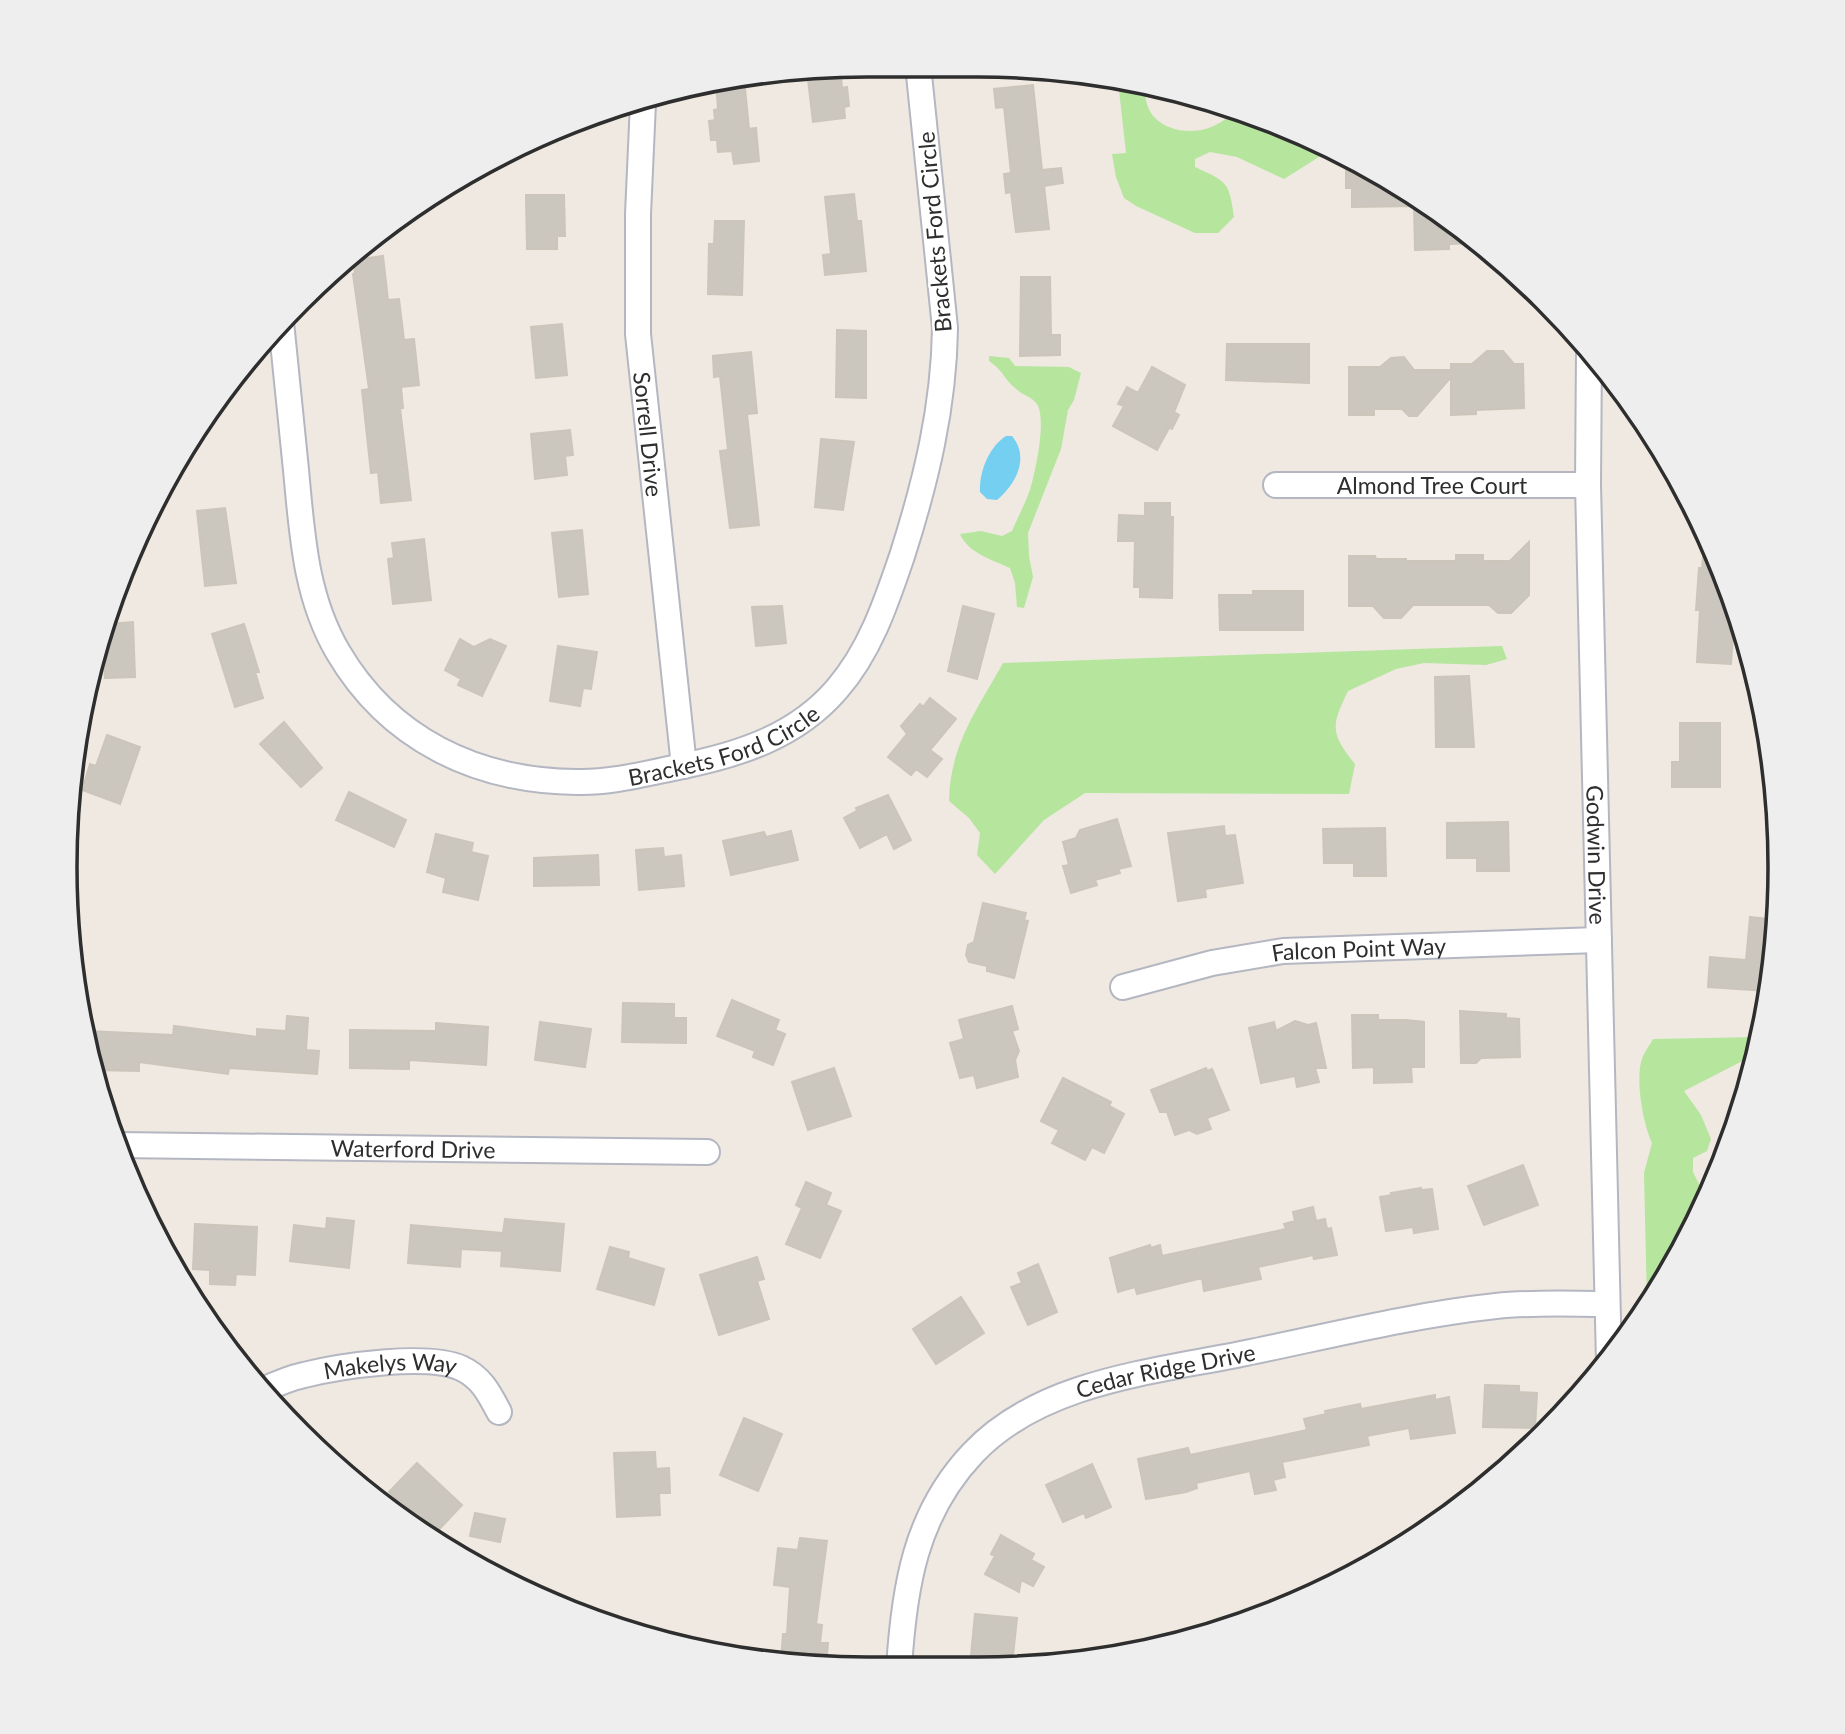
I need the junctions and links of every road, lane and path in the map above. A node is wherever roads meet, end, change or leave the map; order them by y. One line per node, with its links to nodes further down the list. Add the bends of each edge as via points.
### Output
1 (919, 77): 7 (street, Brackets Ford Circle, via 945,328 944,362 929,461 894,580 856,666 816,712 751,748)
2 (643, 110): 7 (street, Sorrell Drive, via 638,334)
3 (282, 336): 7 (street, Brackets Ford Circle, via 306,569 336,649 380,709 454,758 535,780 621,779)
4 (1589, 366): 6 (street, Godwin Drive)
5 (1276, 485): 6 (street, Almond Tree Court)
6 (1588, 485): 8 (street, Godwin Drive)
7 (684, 766)
8 (1599, 940): 9 (street, Falcon Point Way, via 1283,951 1212,963); 12 (street, Godwin Drive)
9 (1124, 987)
10 (128, 1145): 11 (street, Waterford Drive)
11 (707, 1152)
12 (1607, 1304): 13 (street, Godwin Drive); 16 (street, Cedar Ridge Drive, via 1499,1306 1437,1314 1094,1385 1037,1406 990,1437 944,1489 909,1572)
13 (1608, 1344)
14 (272, 1387): 15 (street, Makelys Way, via 335,1368 440,1362 479,1379)
15 (499, 1412)
16 (900, 1657)

